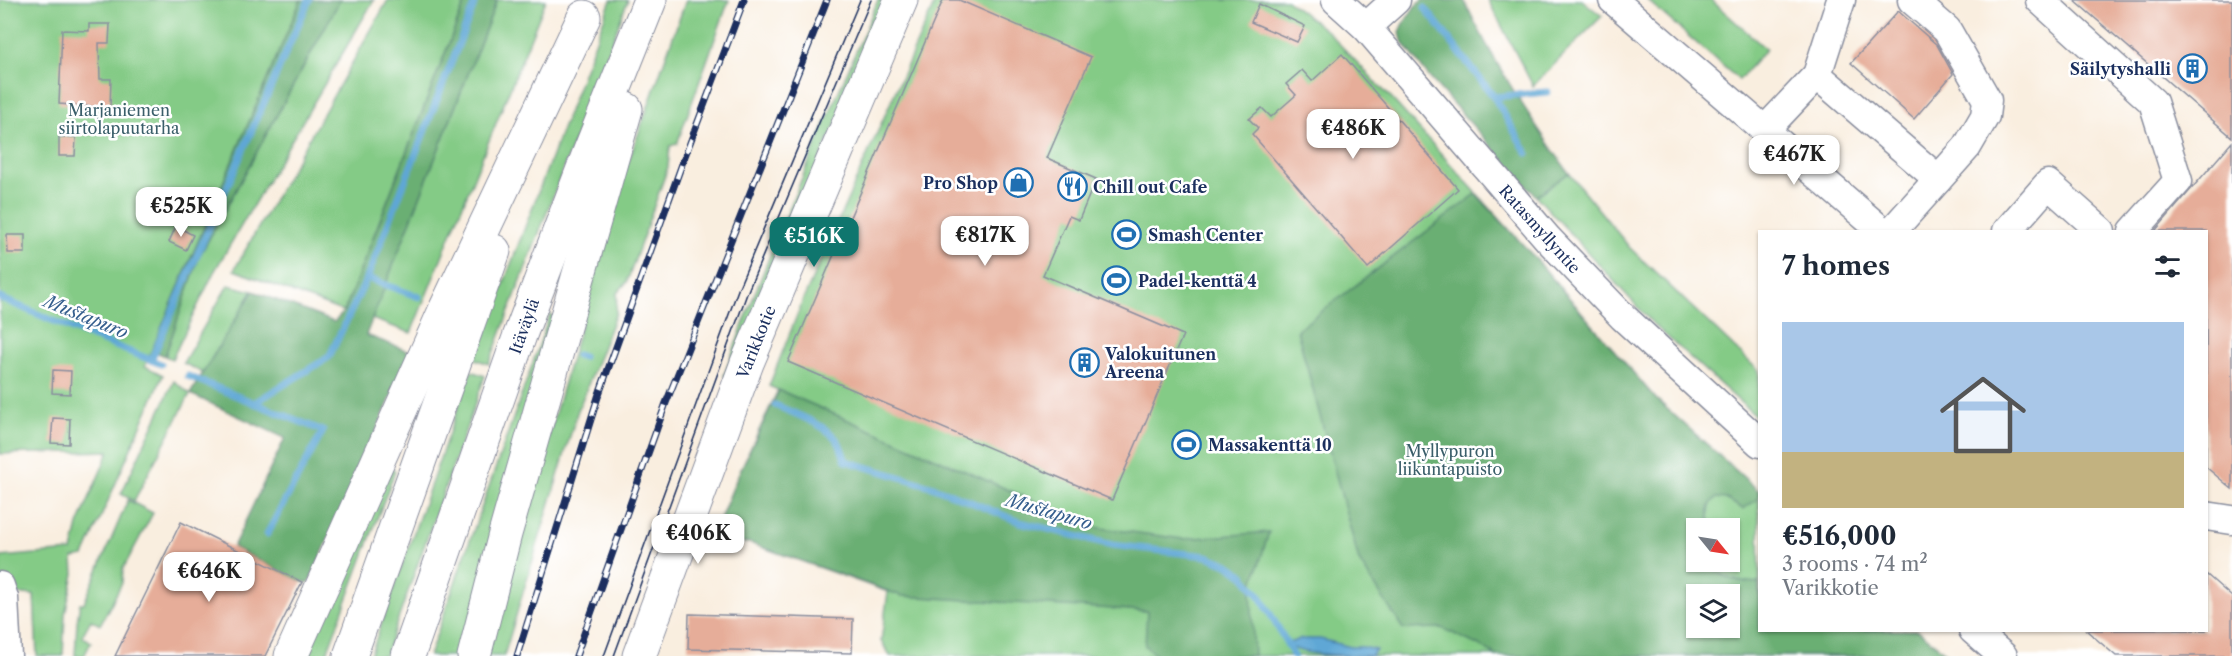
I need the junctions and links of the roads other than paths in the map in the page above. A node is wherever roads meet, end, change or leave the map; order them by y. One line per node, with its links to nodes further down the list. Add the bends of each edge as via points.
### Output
1 (650, 0): 28 (main road, Itäväylä, via 520,335)
2 (657, 0): 29 (main road, via 504,534)
3 (901, 0): 30 (main road, Varikkotie, via 747,363)
4 (1336, 0): 11 (street, Ratasmyllyntie)
5 (1396, 0): 11 (street)
6 (1613, 0): 13 (street)
7 (1841, 0): 12 (street)
8 (1912, 0): 14 (street, via 1947,30 1987,100 1985,116 1967,147)
9 (2040, 0): 19 (street, via 2153,102 2178,181)
10 (587, 8): 26 (main road, via 446,308); 27 (main road, via 470,314)
11 (1366, 27): 20 (street, Ratasmyllyntie, via 1472,152 1623,318)
12 (1817, 75): 13 (street); 14 (street)
13 (1765, 130): 15 (street)
14 (1938, 179): 16 (street)
15 (1880, 230)
16 (1893, 230)
17 (2008, 230): 18 (street, via 2048,184)
18 (2100, 230)
19 (2134, 230)
20 (1758, 441)
21 (2208, 516): 22 (street)
22 (2232, 520)
23 (0, 586): 25 (street)
24 (1975, 632): 31 (street)
25 (7, 656)
26 (291, 656)
27 (350, 656)
28 (408, 656)
29 (474, 656)
30 (639, 656)
31 (2002, 656)

